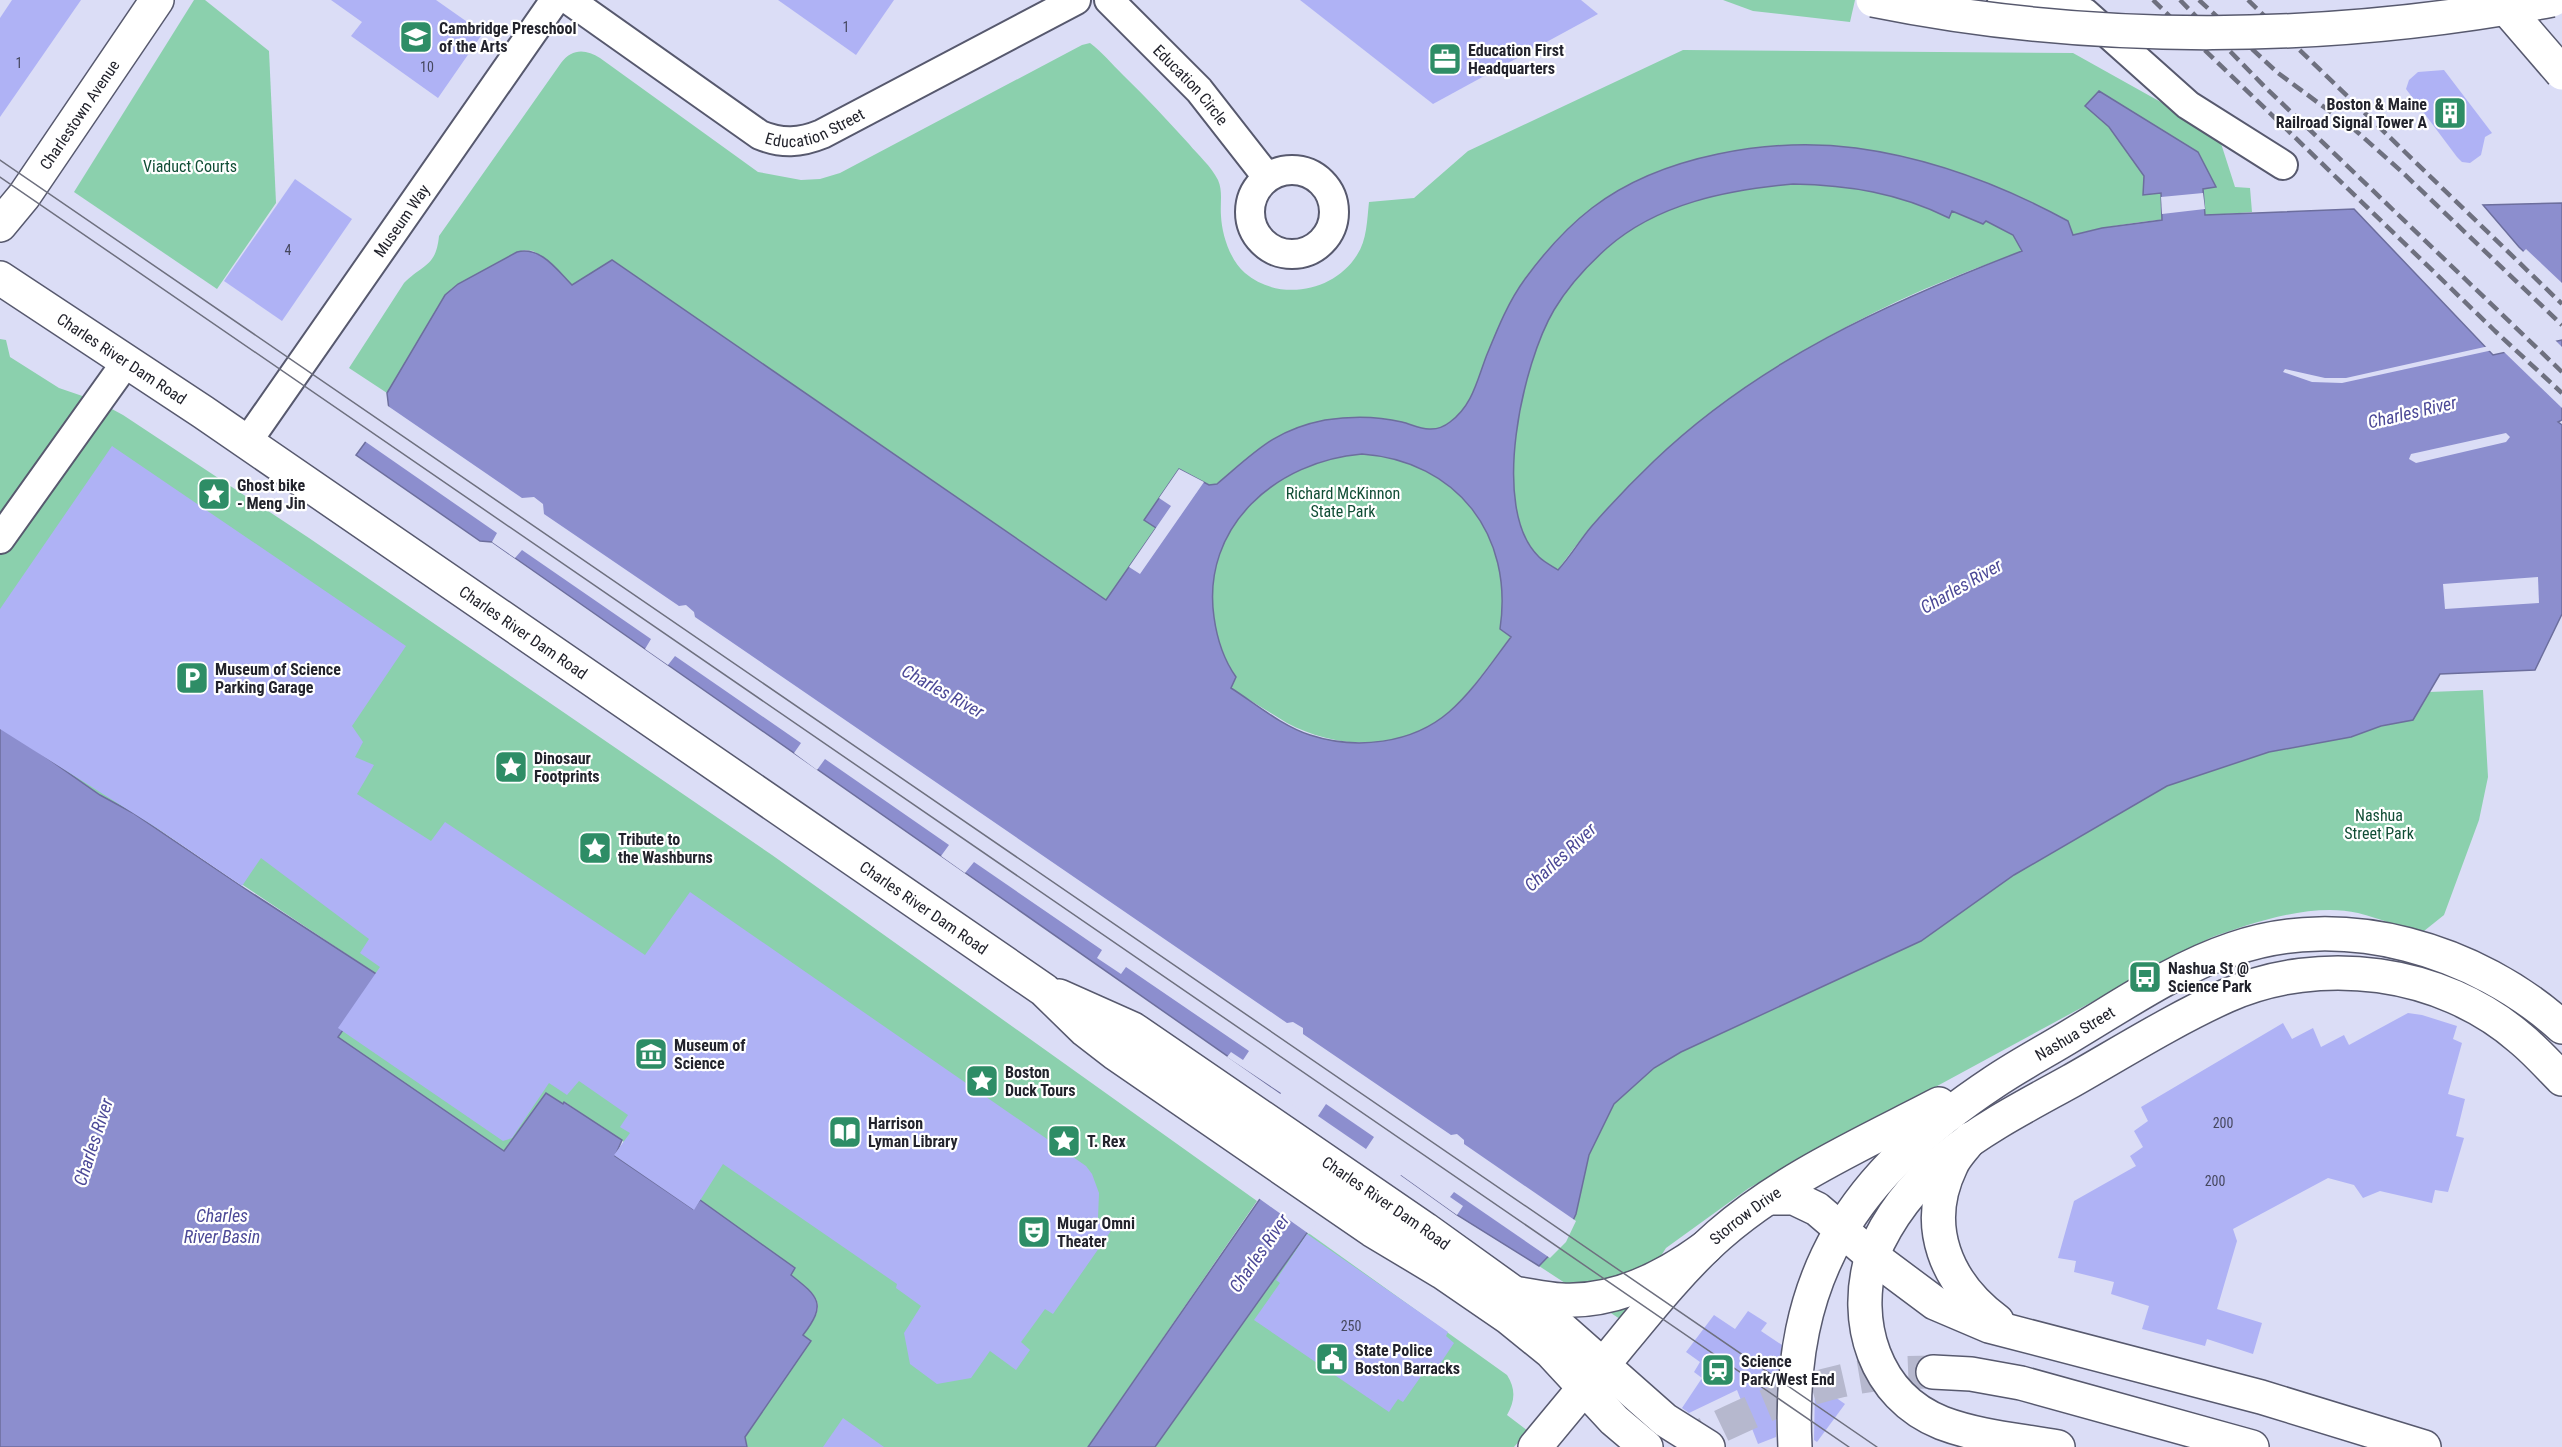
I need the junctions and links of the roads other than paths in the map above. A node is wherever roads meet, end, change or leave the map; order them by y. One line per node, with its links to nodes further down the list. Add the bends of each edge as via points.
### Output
1 (157, 0): 15 (main road, Charlestown Avenue, via 24,196)
2 (555, 0): 18 (street, Museum Way)
3 (569, 0): 4 (street, Education Street, via 760,135 788,142 822,134)
4 (1076, 0)
5 (1109, 0): 14 (street, Education Circle, via 1199,90)
6 (1874, 0): 10 (main road, bridge, via 2002,22 2193,32 2385,23)
7 (2002, 0): 13 (street, via 2055,0 2085,13 2188,105)
8 (2499, 0): 12 (main road, bridge)
9 (2526, 0): 11 (main road)
10 (2552, 0)
11 (2562, 47)
12 (2562, 73)
13 (2283, 165)
14 (1268, 177)
15 (0, 225)
16 (0, 278): 17 (main road, Charles River Dam Road)
17 (127, 361): 18 (main road, Charles River Dam Road); 19 (street)
18 (247, 442): 25 (main road, Charles River Dam Road, via 1044,990 1133,1029 1256,1131)
19 (0, 539)
20 (2562, 1027): 21 (main road, Nashua Street, via 2511,988 2446,957 2364,937 2313,934 2258,942 2208,959 2158,984)
21 (2020, 1067): 24 (main road, Storrow Drive, via 1965,1090 1826,1163); 26 (main road, Nashua Street, via 1906,1150 1866,1191)
22 (2562, 1079): 23 (main road, via 2513,1032 2480,1010 2438,990 2364,975 2307,975 2250,987 2211,1003)
23 (1970, 1139): 28 (main road, via 1914,1187 1887,1223); 30 (main road, via 1952,1164 1942,1189 1938,1215 1942,1246 1957,1281 1976,1305)
24 (1770, 1198): 26 (main road, via 1800,1201); 27 (main road, Storrow Drive)
25 (1374, 1213): 29 (main road, Charles River Dam Road); 32 (main road, Charles River Dam Road, via 1442,1272 1551,1352)
26 (1841, 1229): 28 (main road); 37 (main road, Nashua Street, via 1821,1269 1802,1335 1794,1404)
27 (1706, 1247): 29 (main road, via 1666,1273 1610,1296 1560,1300); 32 (main road, Storrow Drive)
28 (1872, 1256): 30 (main road, via 1935,1303 1989,1326); 39 (main road, via 1864,1287 1868,1339 1879,1368 1899,1394 1942,1423)
29 (1515, 1293): 32 (main road, Charles River Dam Road, via 1574,1338)
30 (2034, 1338): 42 (main road, via 2261,1397)
31 (1933, 1372): 33 (main road, via 2021,1383)
32 (1594, 1377): 34 (main road, via 1623,1404); 35 (main road, Storrow Drive); 36 (main road, Charles River Dam Road)
33 (2164, 1421): 40 (main road); 41 (main road)
34 (1632, 1442)
35 (1535, 1447)
36 (1708, 1447)
37 (1795, 1447)
38 (1988, 1447): 39 (main road)
39 (2056, 1447)
40 (2252, 1447)
41 (2279, 1447)
42 (2424, 1447)

